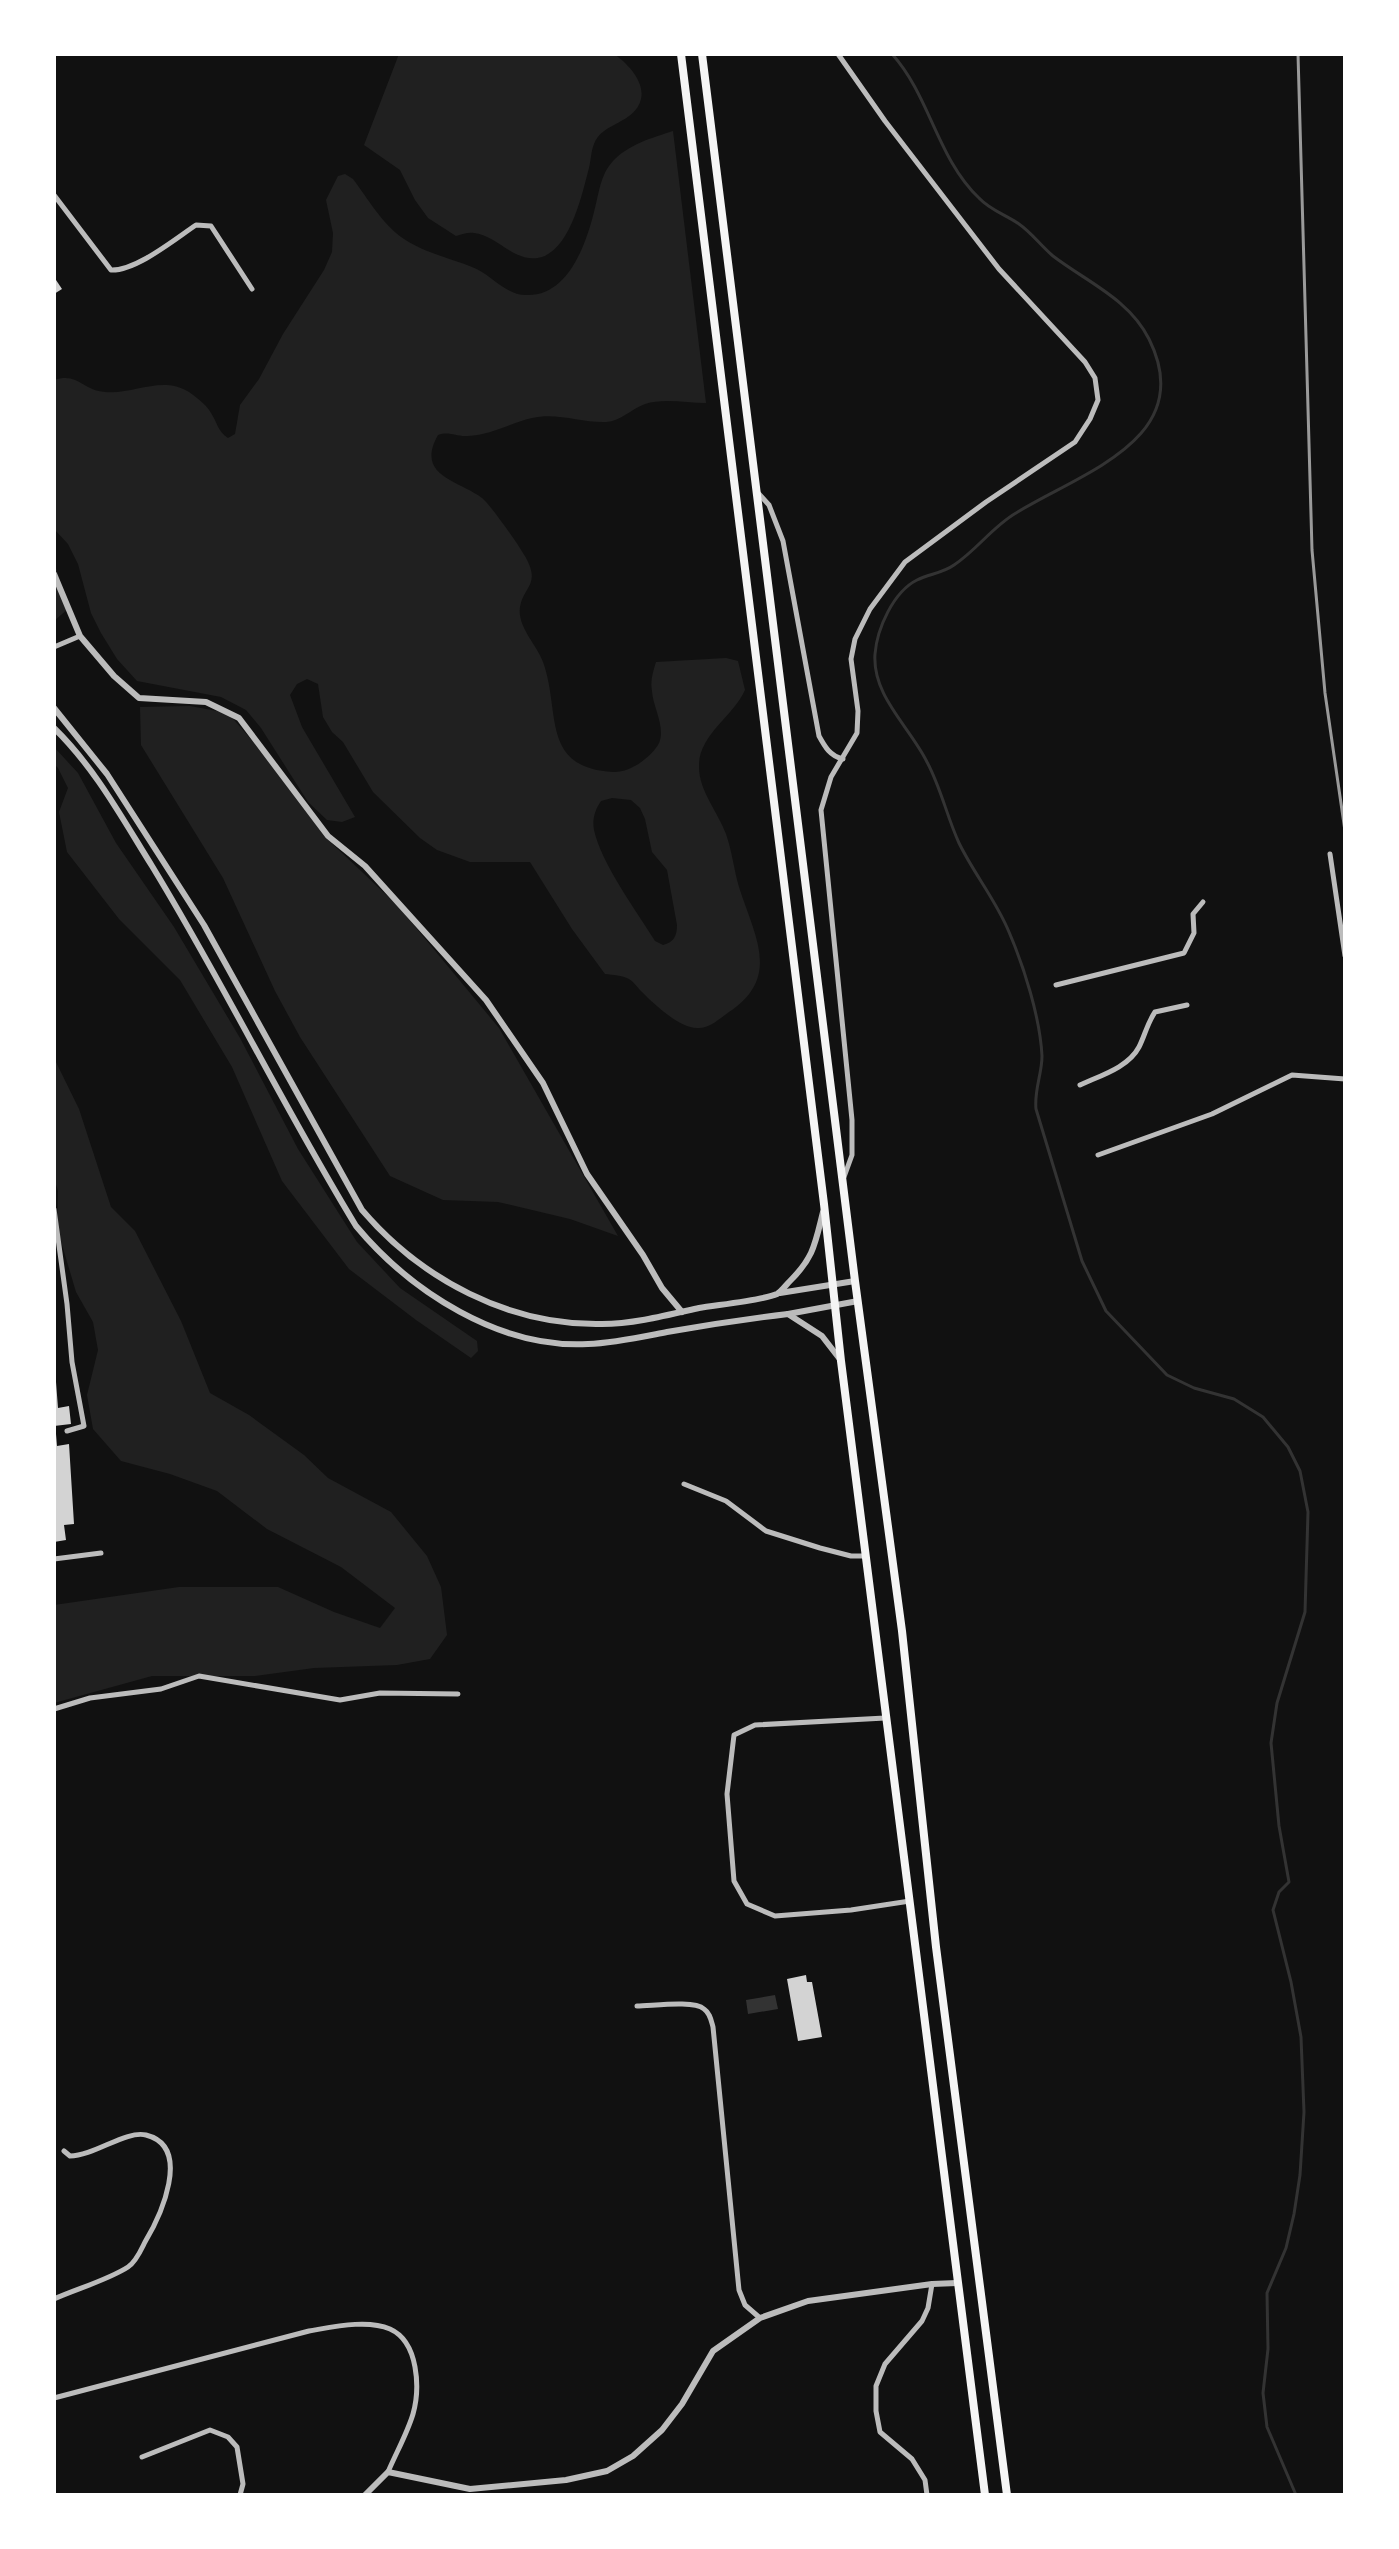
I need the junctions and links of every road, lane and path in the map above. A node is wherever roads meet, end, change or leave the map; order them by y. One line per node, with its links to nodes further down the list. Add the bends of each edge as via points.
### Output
1 (681, 54): 22 (highway)
2 (702, 54): 6 (highway)
3 (838, 54): 12 (street, via 999,269 1085,362 1095,378 1098,400 1075,442 905,562 870,609 851,659 857,733)
4 (54, 195): 5 (street, via 111,270 121,271 205,224)
5 (252, 289)
6 (758, 493): 12 (street, via 769,505 783,541 819,736 835,758); 21 (highway)
7 (54, 574): 8 (street)
8 (80, 636): 9 (street); 31 (street, via 139,698 206,702 239,718 328,836 365,866 486,1000 543,1083 587,1174)
9 (54, 647)
10 (54, 708): 31 (street, via 107,774 204,925 339,1172 382,1234 452,1287 549,1321 605,1324)
11 (54, 728): 32 (street, via 98,778 166,890 356,1226 416,1283 476,1320 552,1343 588,1344)
12 (843, 759): 21 (street, via 821,810 852,1120 852,1155)
13 (1330, 854): 15 (street)
14 (1203, 902): 16 (street, via 1193,914 1194,933 1184,953)
15 (1345, 956)
16 (1056, 985)
17 (1187, 1005): 19 (street, via 1155,1012 1138,1049 1121,1066)
18 (1345, 1079): 20 (street, via 1292,1075 1212,1114)
19 (1080, 1085)
20 (1098, 1155)
21 (843, 1180): 26 (highway)
22 (824, 1204): 27 (highway); 28 (street, via 804,1268)
23 (54, 1209): 24 (street)
24 (62, 1267): 25 (street); 34 (street, via 84,1426)
25 (54, 1268)
26 (855, 1281): 27 (street); 29 (highway)
27 (832, 1284): 28 (street); 30 (highway)
28 (777, 1294): 31 (street)
29 (858, 1301): 30 (street); 56 (highway)
30 (834, 1306): 32 (street); 33 (highway)
31 (682, 1312)
32 (788, 1314): 33 (street, via 822,1336)
33 (841, 1361): 37 (highway)
34 (67, 1431)
35 (684, 1484): 37 (street, via 726,1501 766,1531)
36 (101, 1553): 38 (street)
37 (866, 1556): 41 (highway)
38 (54, 1559)
39 (458, 1694): 40 (street, via 380,1693 340,1700 199,1676 161,1689 90,1698)
40 (54, 1709)
41 (886, 1718): 42 (highway); 42 (street, via 755,1725 734,1735 727,1794 734,1881 747,1904 775,1916)
42 (910, 1901): 45 (highway)
43 (637, 2006): 48 (street, via 692,2004 709,2014 739,2290 745,2305)
44 (64, 2151): 47 (street, via 81,2156 139,2134 150,2136 167,2154 169,2181 160,2216 130,2267)
45 (957, 2283): 46 (street); 55 (highway)
46 (932, 2284): 48 (street, via 808,2301); 54 (street, via 922,2321 885,2364 876,2386 880,2432 912,2459)
47 (54, 2299)
48 (760, 2318): 51 (street, via 713,2351 662,2430 607,2471 470,2489)
49 (54, 2398): 51 (street, via 309,2331 352,2325 390,2329 415,2364 416,2387 413,2414)
50 (142, 2457): 52 (street, via 210,2430 220,2433 237,2447)
51 (388, 2472): 53 (street)
52 (240, 2495)
53 (365, 2495)
54 (927, 2495)
55 (985, 2495)
56 (1007, 2495)

